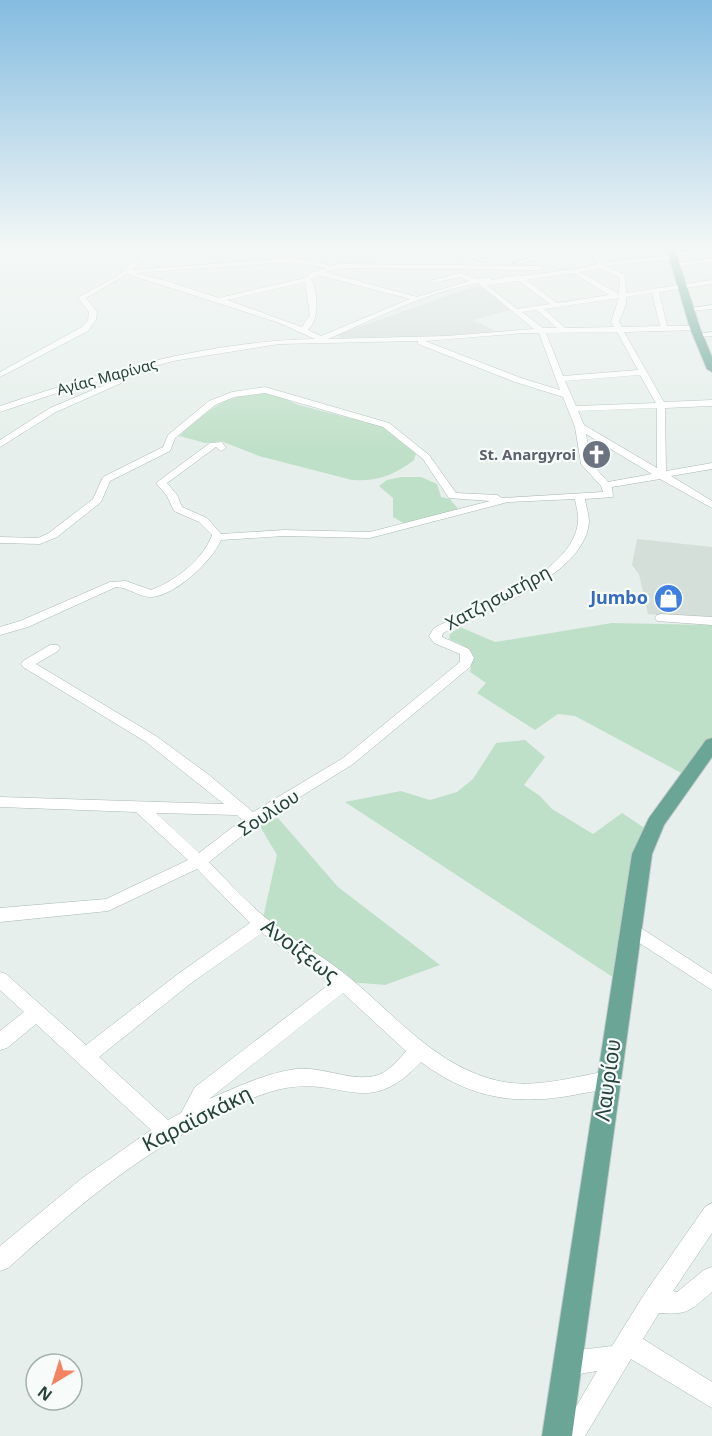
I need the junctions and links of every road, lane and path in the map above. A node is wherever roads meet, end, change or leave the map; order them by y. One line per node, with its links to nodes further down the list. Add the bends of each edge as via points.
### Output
1 (93, 317): 20 (street, via 85,329)
2 (268, 317): 10 (street)
3 (313, 317): 10 (street)
4 (370, 317): 18 (street, Αγίας Μαρίνας, via 323,336)
5 (524, 317): 12 (street)
6 (549, 317): 13 (street)
7 (618, 317): 14 (street, via 615,321)
8 (661, 317): 11 (street)
9 (692, 317): 15 (main road)
10 (304, 329): 18 (street)
11 (664, 329): 14 (street, Αγίας Μαρίνας); 15 (street, Αγίας Μαρίνας)
12 (542, 331): 13 (street, Αγίας Μαρίνας); 17 (street, Αγίας Μαρίνας); 22 (street)
13 (564, 331): 14 (street, Αγίας Μαρίνας)
14 (622, 331): 21 (street)
15 (697, 332): 16 (street, Αγίας Μαρίνας); 19 (main road)
16 (712, 334)
17 (414, 339): 18 (street, Αγίας Μαρίνας); 23 (street)
18 (323, 340): 24 (street, Αγίας Μαρίνας, via 204,353); 31 (street, via 197,360 130,378 53,410)
19 (711, 366)
20 (2, 372)
21 (644, 372): 22 (street); 27 (street)
22 (559, 379): 23 (street)
23 (566, 395): 29 (street)
24 (32, 398): 25 (street); 28 (street, Αγίας Μαρίνας)
25 (0, 399)
26 (712, 403): 27 (street)
27 (661, 404): 29 (street); 34 (street)
28 (0, 408)
29 (573, 409): 30 (street)
30 (580, 427): 34 (street); 35 (street, via 586,464)
31 (0, 444)
32 (220, 448): 39 (street, via 219,444 213,445 161,483 178,509 203,520)
33 (712, 466): 34 (street)
34 (659, 476): 35 (street); 38 (street)
35 (606, 485): 36 (street, via 609,495)
36 (579, 496): 37 (street); 44 (street, Χατζησωτήρη, via 585,517 582,534 554,570 448,625)
37 (508, 499): 39 (street, via 370,535); 40 (street, via 453,496 426,457 386,425 254,390 212,403 171,437 167,449 106,479 97,500 53,535 40,541)
38 (712, 506)
39 (217, 537): 43 (street, via 191,570 157,593 114,584)
40 (0, 540)
41 (661, 618): 42 (street)
42 (712, 621)
43 (0, 631)
44 (435, 636): 50 (street, Σουλίου, via 465,652 466,664 348,761)
45 (54, 648): 49 (street, via 27,664 151,739)
46 (712, 744): 54 (main road, Λαυρίου, via 664,810 645,844)
47 (0, 802): 48 (street)
48 (140, 807): 49 (street); 51 (street, Ανοίξεως, via 168,829)
49 (238, 810): 50 (street)
50 (252, 820): 51 (street, Σουλίου)
51 (198, 862): 52 (street, Σουλίου, via 108,905); 53 (street, Ανοίξεως)
52 (0, 915)
53 (262, 924): 56 (street, Ανοίξεως); 61 (street)
54 (630, 928): 57 (street); 62 (main road, Λαυρίου)
55 (0, 979): 58 (street)
56 (343, 983): 60 (street, Ανοίξεως); 63 (street, via 202,1093)
57 (712, 983)
58 (36, 1013): 59 (street); 61 (street)
59 (0, 1042)
60 (419, 1051): 62 (street, Ανοίξεως, via 453,1072 502,1091 534,1091); 63 (street, Καραϊσκάκη, via 380,1083 361,1085 309,1077 285,1080 241,1094)
61 (85, 1057): 64 (street)
62 (608, 1080): 70 (main road, Λαυρίου)
63 (187, 1120): 64 (street, Καραϊσκάκη)
64 (165, 1131): 66 (street, Καραϊσκάκη, via 94,1180)
65 (712, 1214): 68 (street)
66 (0, 1260)
67 (712, 1278): 68 (street, via 681,1303)
68 (653, 1301): 69 (street)
69 (623, 1350): 70 (street, via 579,1362); 71 (street); 73 (street)
70 (568, 1358): 72 (main road, Λαυρίου)
71 (712, 1396)
72 (557, 1436)
73 (571, 1436)

